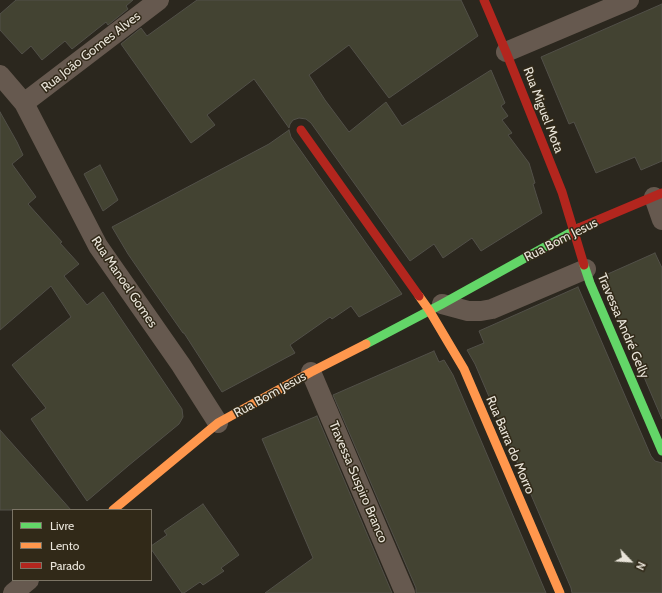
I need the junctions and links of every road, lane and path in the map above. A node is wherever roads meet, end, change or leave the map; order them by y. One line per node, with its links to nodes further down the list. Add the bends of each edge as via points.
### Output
1 (159, 0): 6 (street, Rua João Gomes Alves)
2 (484, 0): 4 (street, Rua Miguel Mota)
3 (629, 0): 4 (street)
4 (506, 52): 10 (street, Rua Miguel Mota, via 562,192)
5 (0, 75): 6 (street, Rua Manoel Gomes)
6 (24, 103): 14 (street, Rua Manoel Gomes, via 98,246 181,365)
7 (301, 130): 12 (street, Rua Barra do Morro)
8 (658, 195): 9 (street); 10 (street, Rua Bom Jesus)
9 (662, 220)
10 (574, 230): 11 (street, Travessa André Gelly); 12 (street, Rua Bom Jesus)
11 (586, 269): 12 (street, via 492,309 468,311); 15 (street, Travessa André Gelly)
12 (435, 307): 13 (street, Rua Bom Jesus); 20 (street, Rua Barra do Morro)
13 (311, 372): 14 (street, Rua Bom Jesus); 19 (street, Travessa Suspiro Branco)
14 (218, 424): 16 (street, Rua Bom Jesus)
15 (662, 451)
16 (114, 509)
17 (28, 581): 18 (street)
18 (13, 593)
19 (405, 593)
20 (560, 593)

